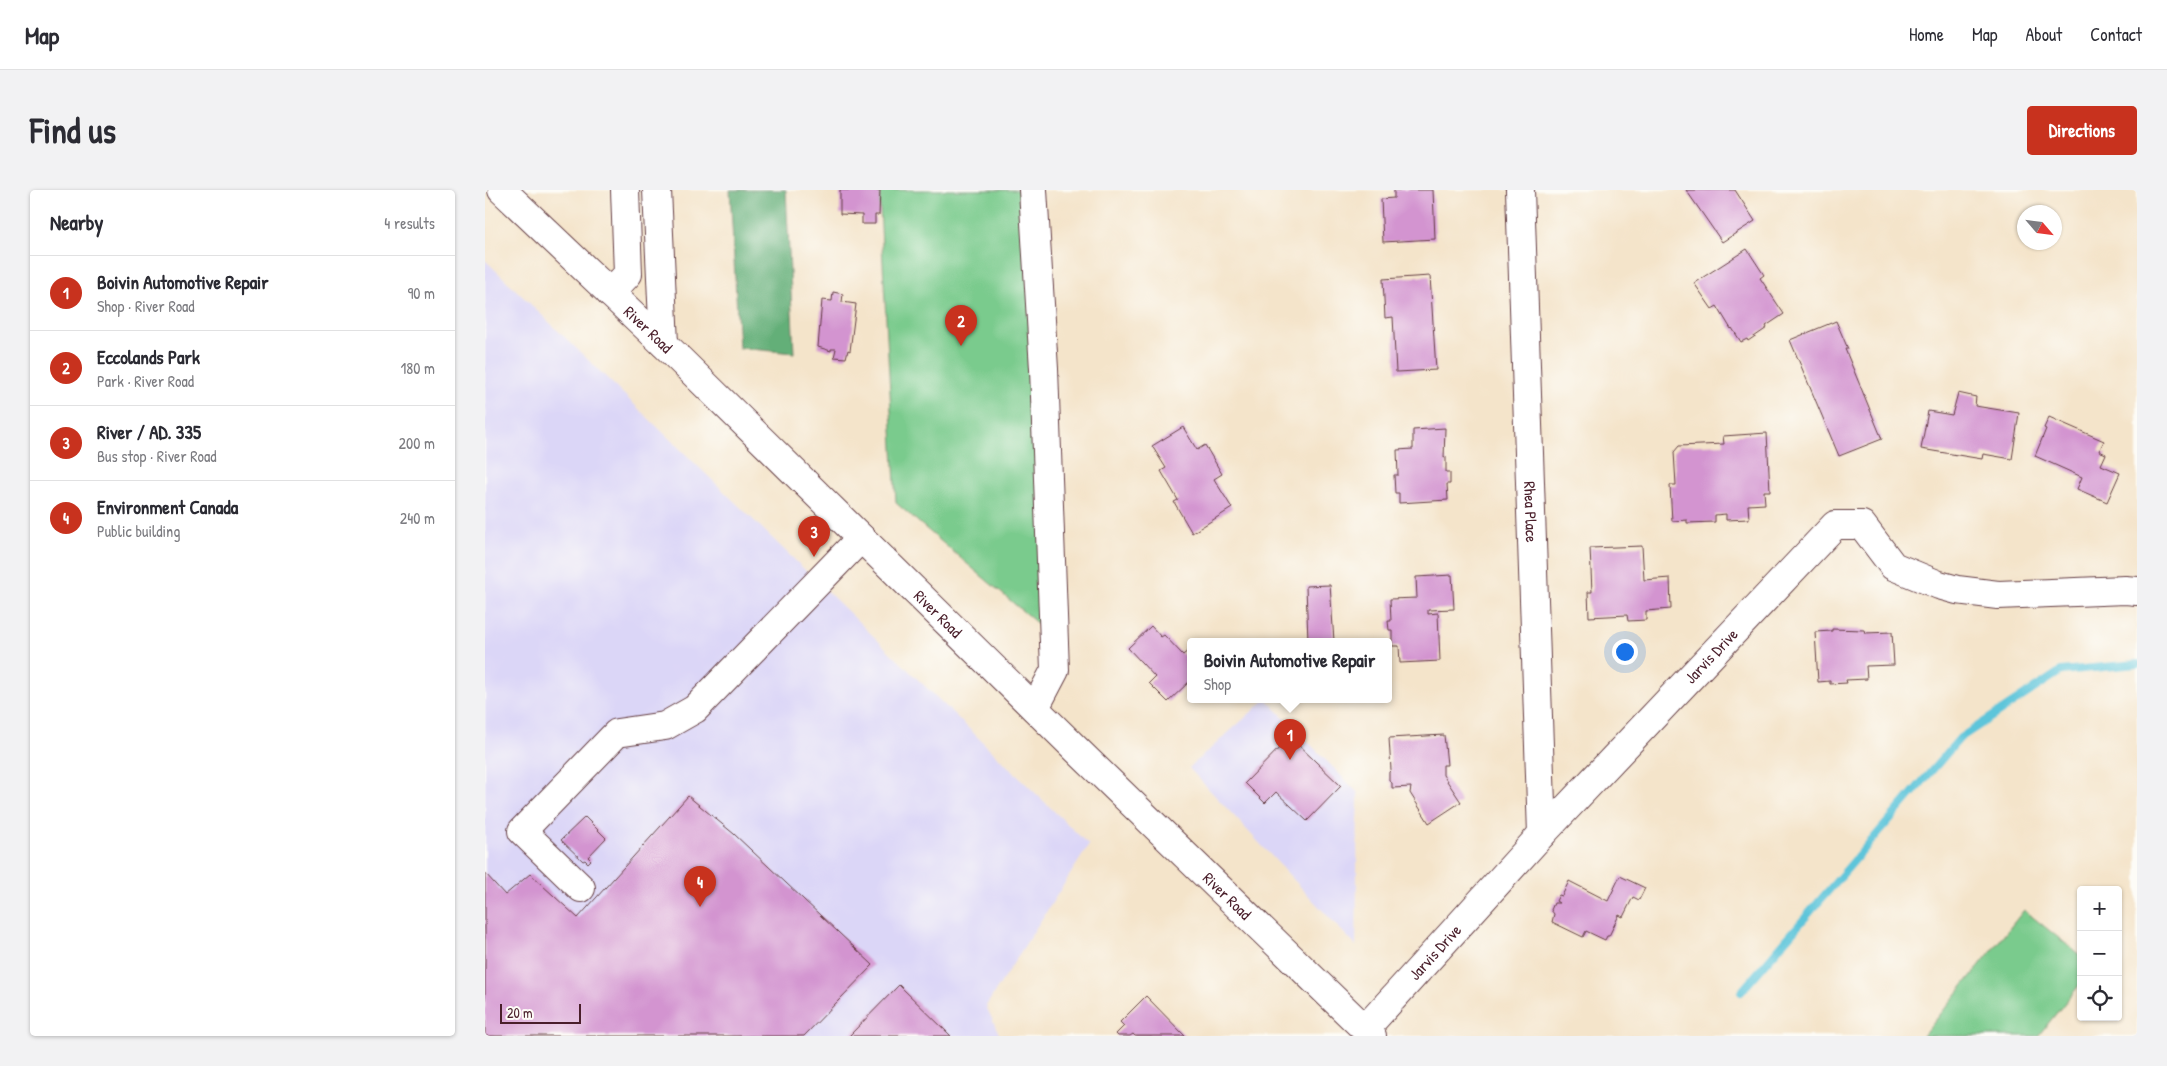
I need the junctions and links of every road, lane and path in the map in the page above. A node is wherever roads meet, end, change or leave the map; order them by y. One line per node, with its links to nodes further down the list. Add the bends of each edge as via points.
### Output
1 (502, 190): 6 (street, River Road)
2 (625, 190): 6 (street, via 628,274)
3 (657, 190): 7 (street)
4 (1033, 190): 10 (street, via 1044,369 1055,670)
5 (1520, 190): 11 (street, Rhea Place)
6 (610, 293): 7 (street, River Road)
7 (663, 344): 8 (street, River Road)
8 (861, 538): 10 (street, River Road); 12 (street, via 695,709 665,726 617,733 522,832)
9 (2137, 591): 11 (street, Jarvis Drive, via 1998,595 1957,590 1893,566 1862,525 1835,525)
10 (1035, 708): 13 (street, River Road)
11 (1542, 834): 13 (street, Jarvis Drive)
12 (581, 888)
13 (1369, 1032)

